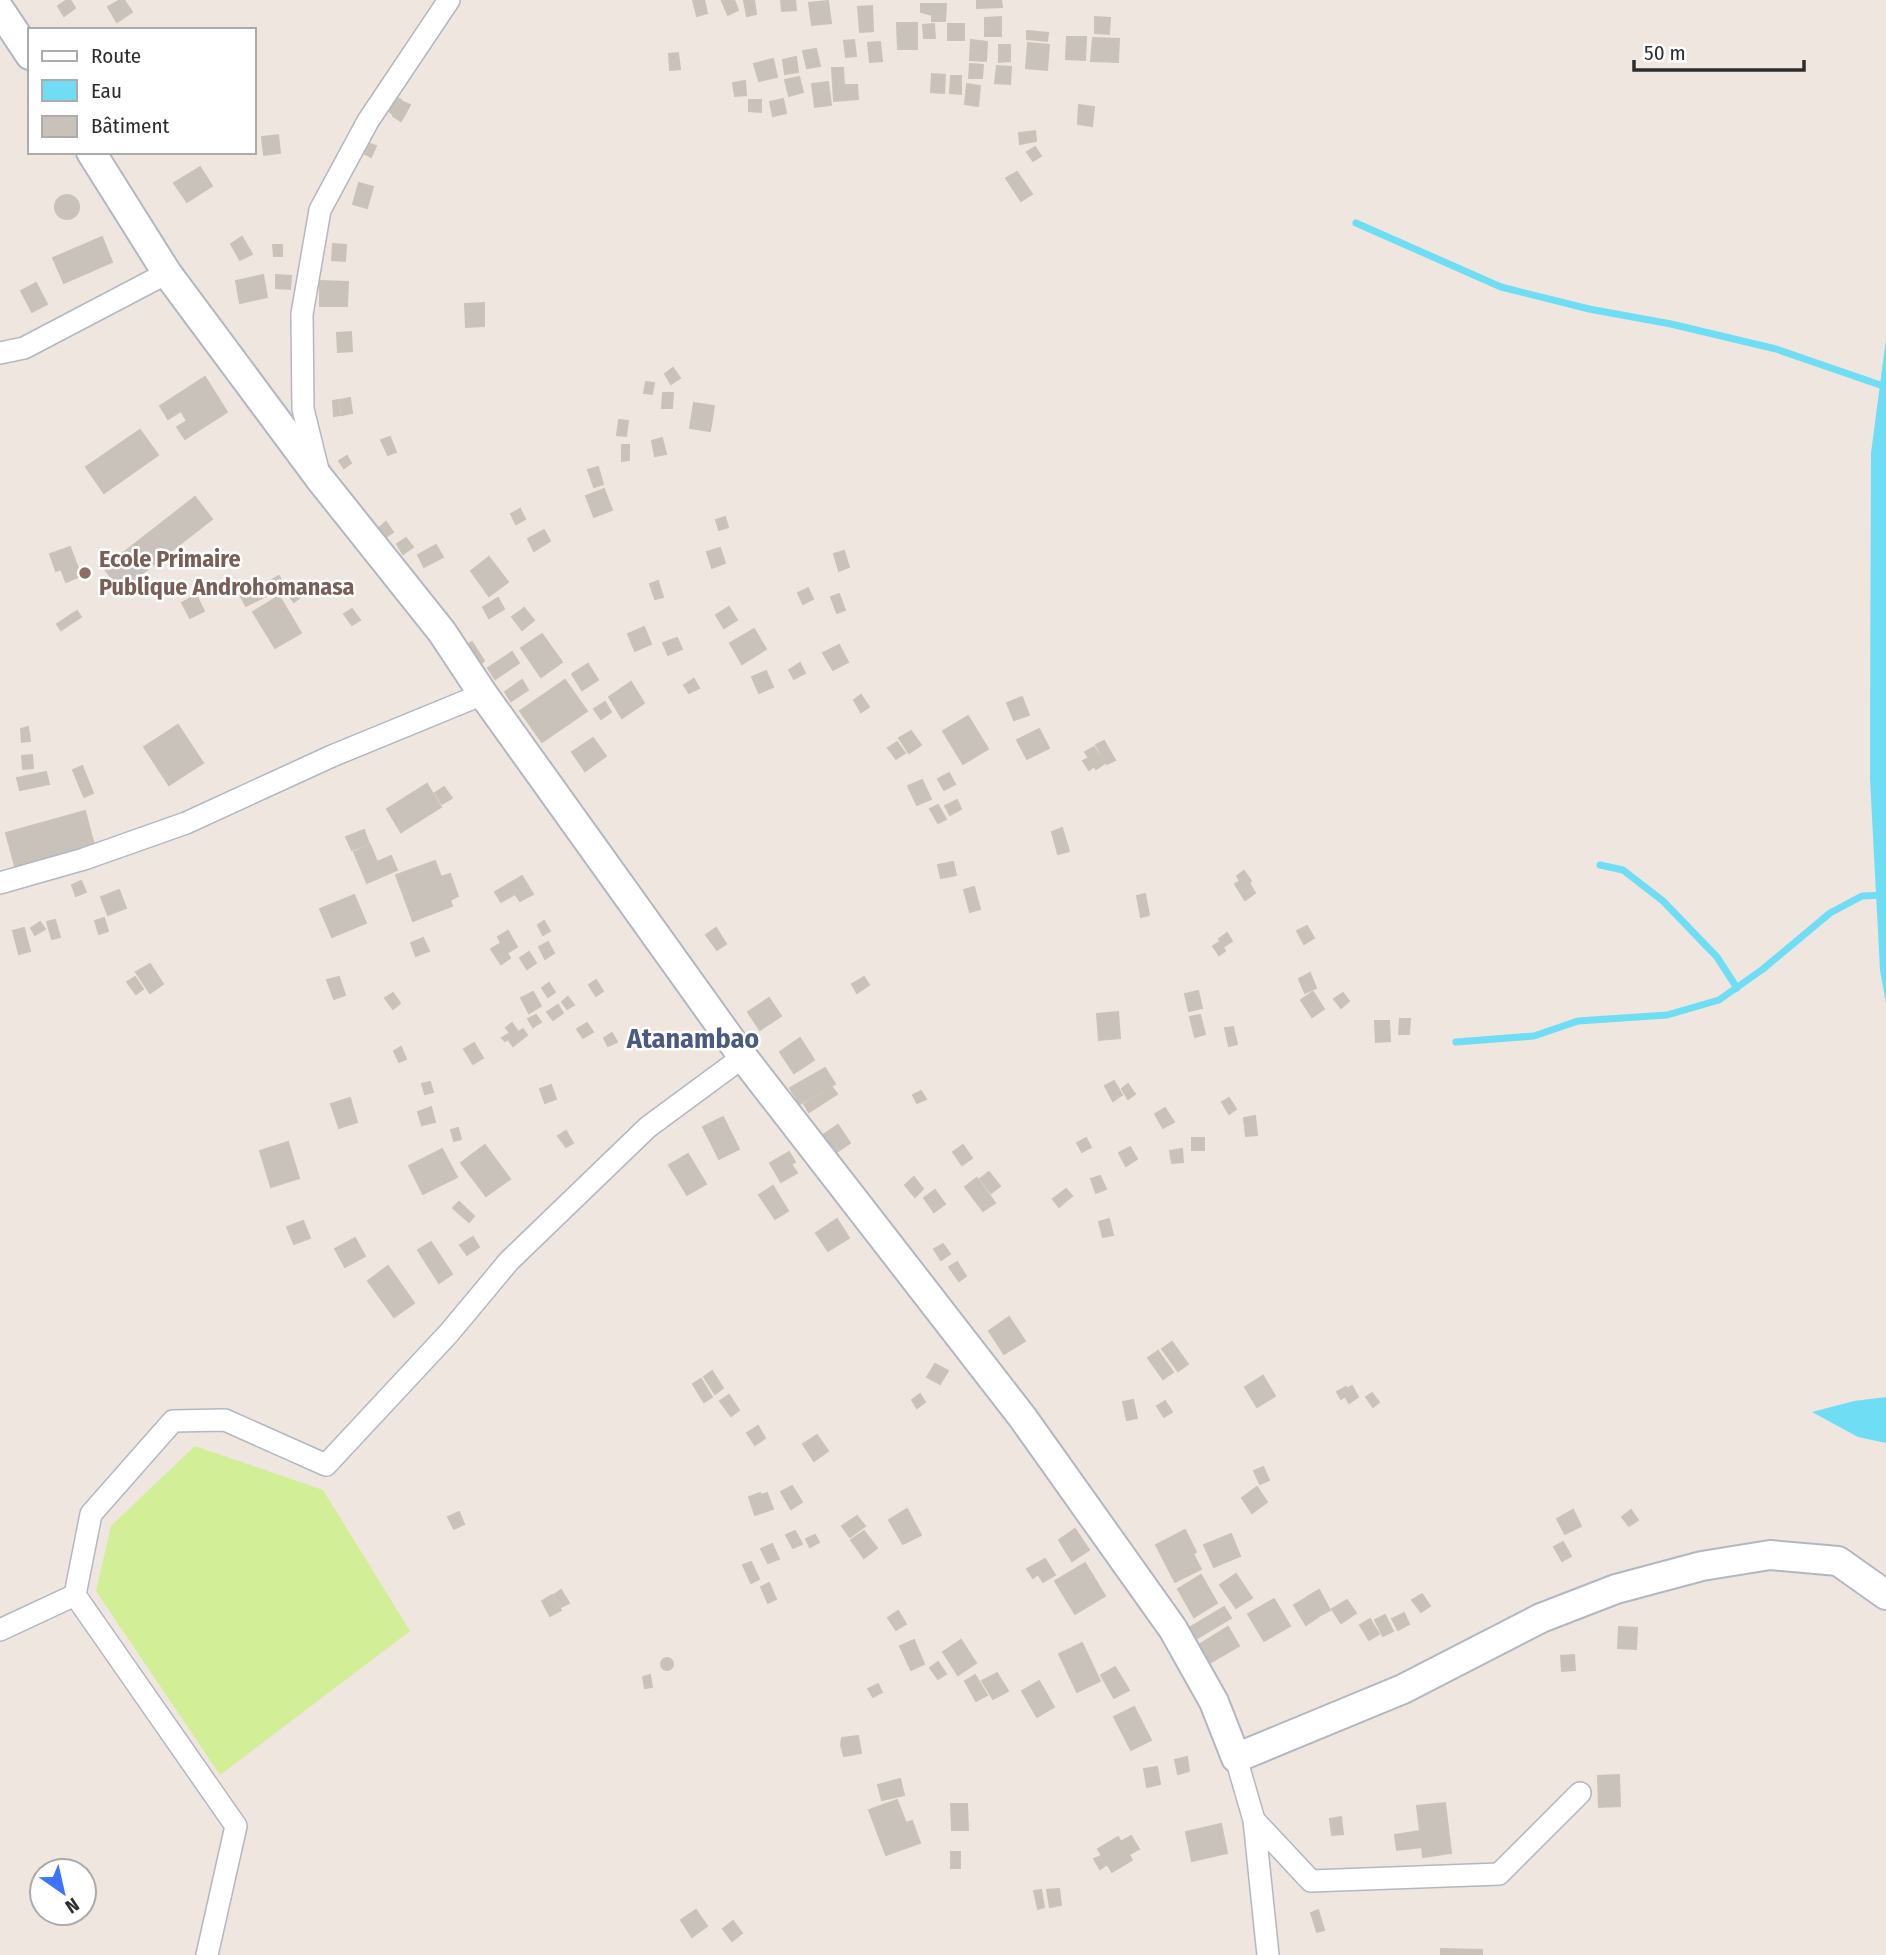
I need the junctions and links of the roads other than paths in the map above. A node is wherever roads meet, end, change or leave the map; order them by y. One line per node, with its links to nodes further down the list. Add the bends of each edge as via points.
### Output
1 (449, 0): 7 (street, via 368,121 320,210 302,314 303,409)
2 (0, 10): 3 (street)
3 (28, 52)
4 (92, 154): 5 (street)
5 (167, 272): 6 (street, via 24,348); 7 (street)
6 (0, 353)
7 (320, 479): 8 (street, via 442,632)
8 (483, 694): 9 (street, via 186,823); 10 (street)
9 (0, 883)
10 (743, 1057): 11 (street, via 648,1127 527,1243 326,1465 225,1420 173,1421 91,1514); 14 (street, via 1023,1418 1172,1629 1213,1702)
11 (75, 1595): 13 (street); 17 (street, via 236,1826)
12 (1886, 1595): 14 (street, via 1838,1561 1770,1555 1702,1566 1616,1589 1541,1618 1403,1689)
13 (0, 1630)
14 (1236, 1758): 16 (street)
15 (1580, 1793): 16 (street, via 1499,1874 1311,1881)
16 (1254, 1820): 18 (street)
17 (207, 1955)
18 (1268, 1955)

